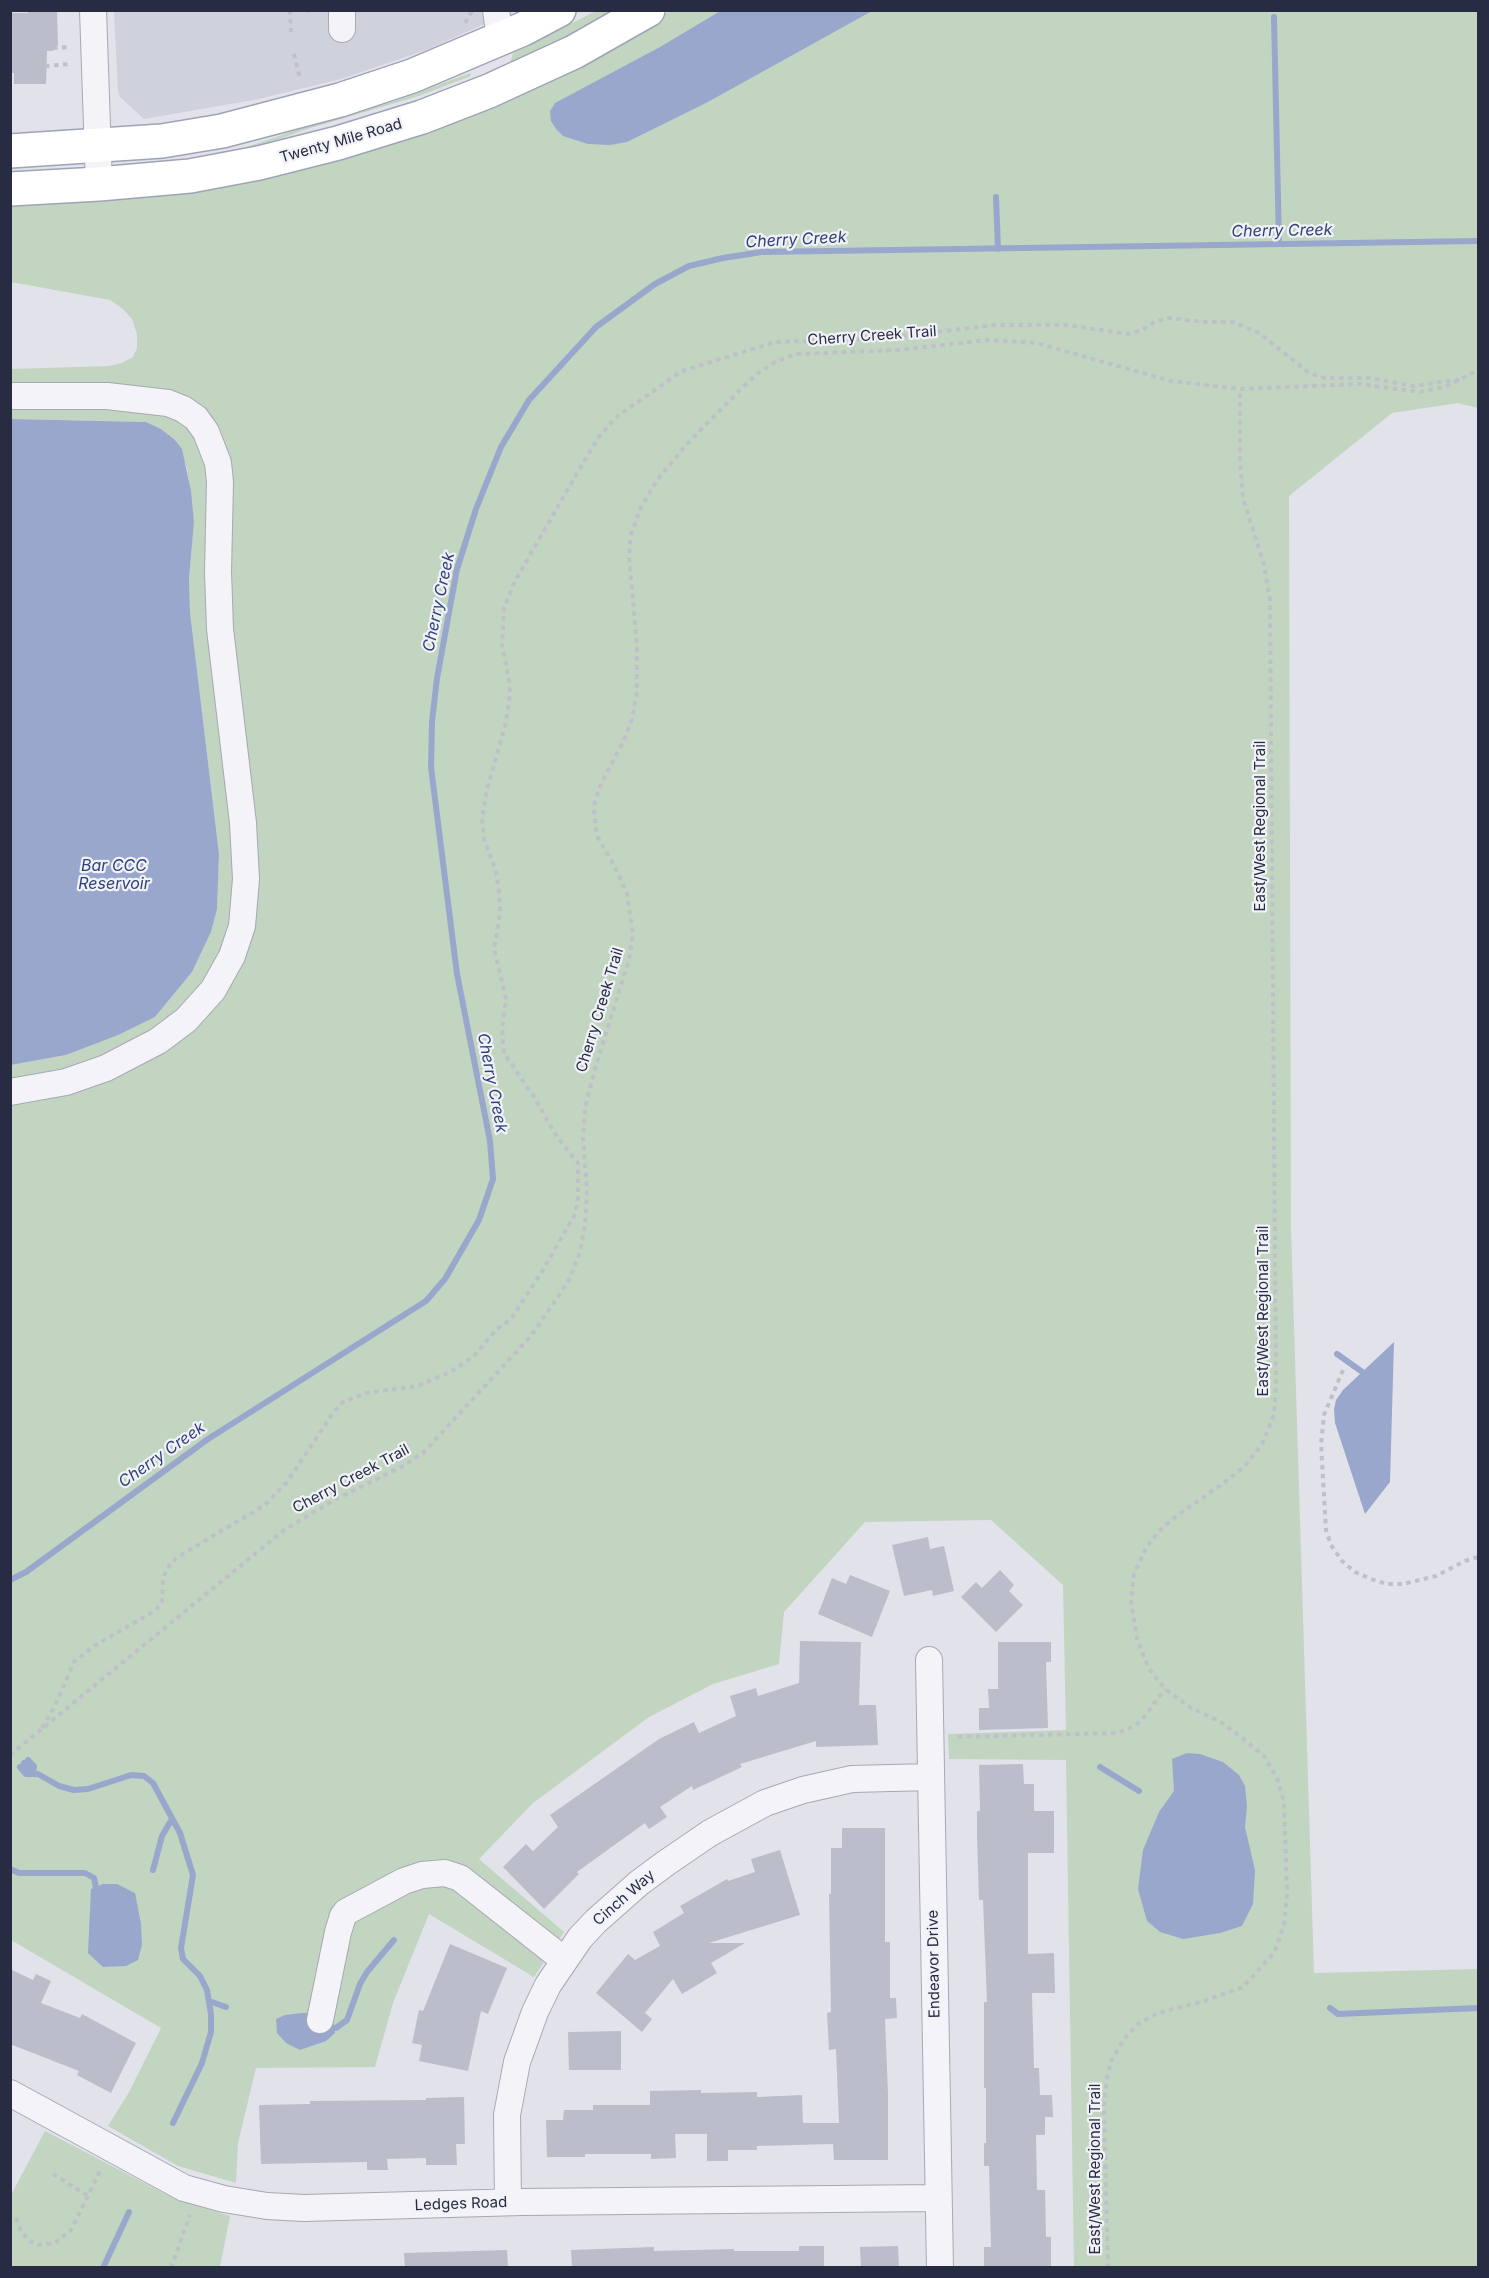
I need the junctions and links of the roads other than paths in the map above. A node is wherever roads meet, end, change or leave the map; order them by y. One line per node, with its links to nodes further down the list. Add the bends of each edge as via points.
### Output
1 (93, 10): 5 (street)
2 (559, 10): 4 (main road)
3 (648, 10): 7 (main road, Twenty Mile Road, via 566,57 489,92 395,126)
4 (498, 25): 5 (main road, via 384,86 222,130); 7 (main road, via 499,53 486,75 407,106 317,132)
5 (97, 147): 6 (main road); 8 (street)
6 (10, 151)
7 (299, 154): 8 (main road, Twenty Mile Road, via 190,176)
8 (99, 184): 9 (main road, Twenty Mile Road)
9 (10, 189)
10 (10, 396): 11 (street, via 107,396 168,403 196,418 206,432 219,472 220,629 246,879 242,926 232,956 213,990 186,1020 158,1041 106,1068 66,1082)
11 (10, 1092)
12 (929, 1660): 13 (street, Endeavor Drive)
13 (931, 1777): 14 (street, Cinch Way, via 836,1782 783,1796 746,1812 639,1883 596,1921); 17 (street, Endeavor Drive)
14 (564, 1960): 15 (street, via 460,1878 446,1873 422,1875 346,1912 338,1932); 18 (street, Cinch Way, via 535,2012 515,2071 507,2115)
15 (320, 2020)
16 (10, 2093): 18 (street, Ledges Road, via 184,2188 224,2199 304,2208)
17 (938, 2198): 18 (street, Ledges Road); 19 (street, Endeavor Drive)
18 (508, 2202)
19 (940, 2268)

